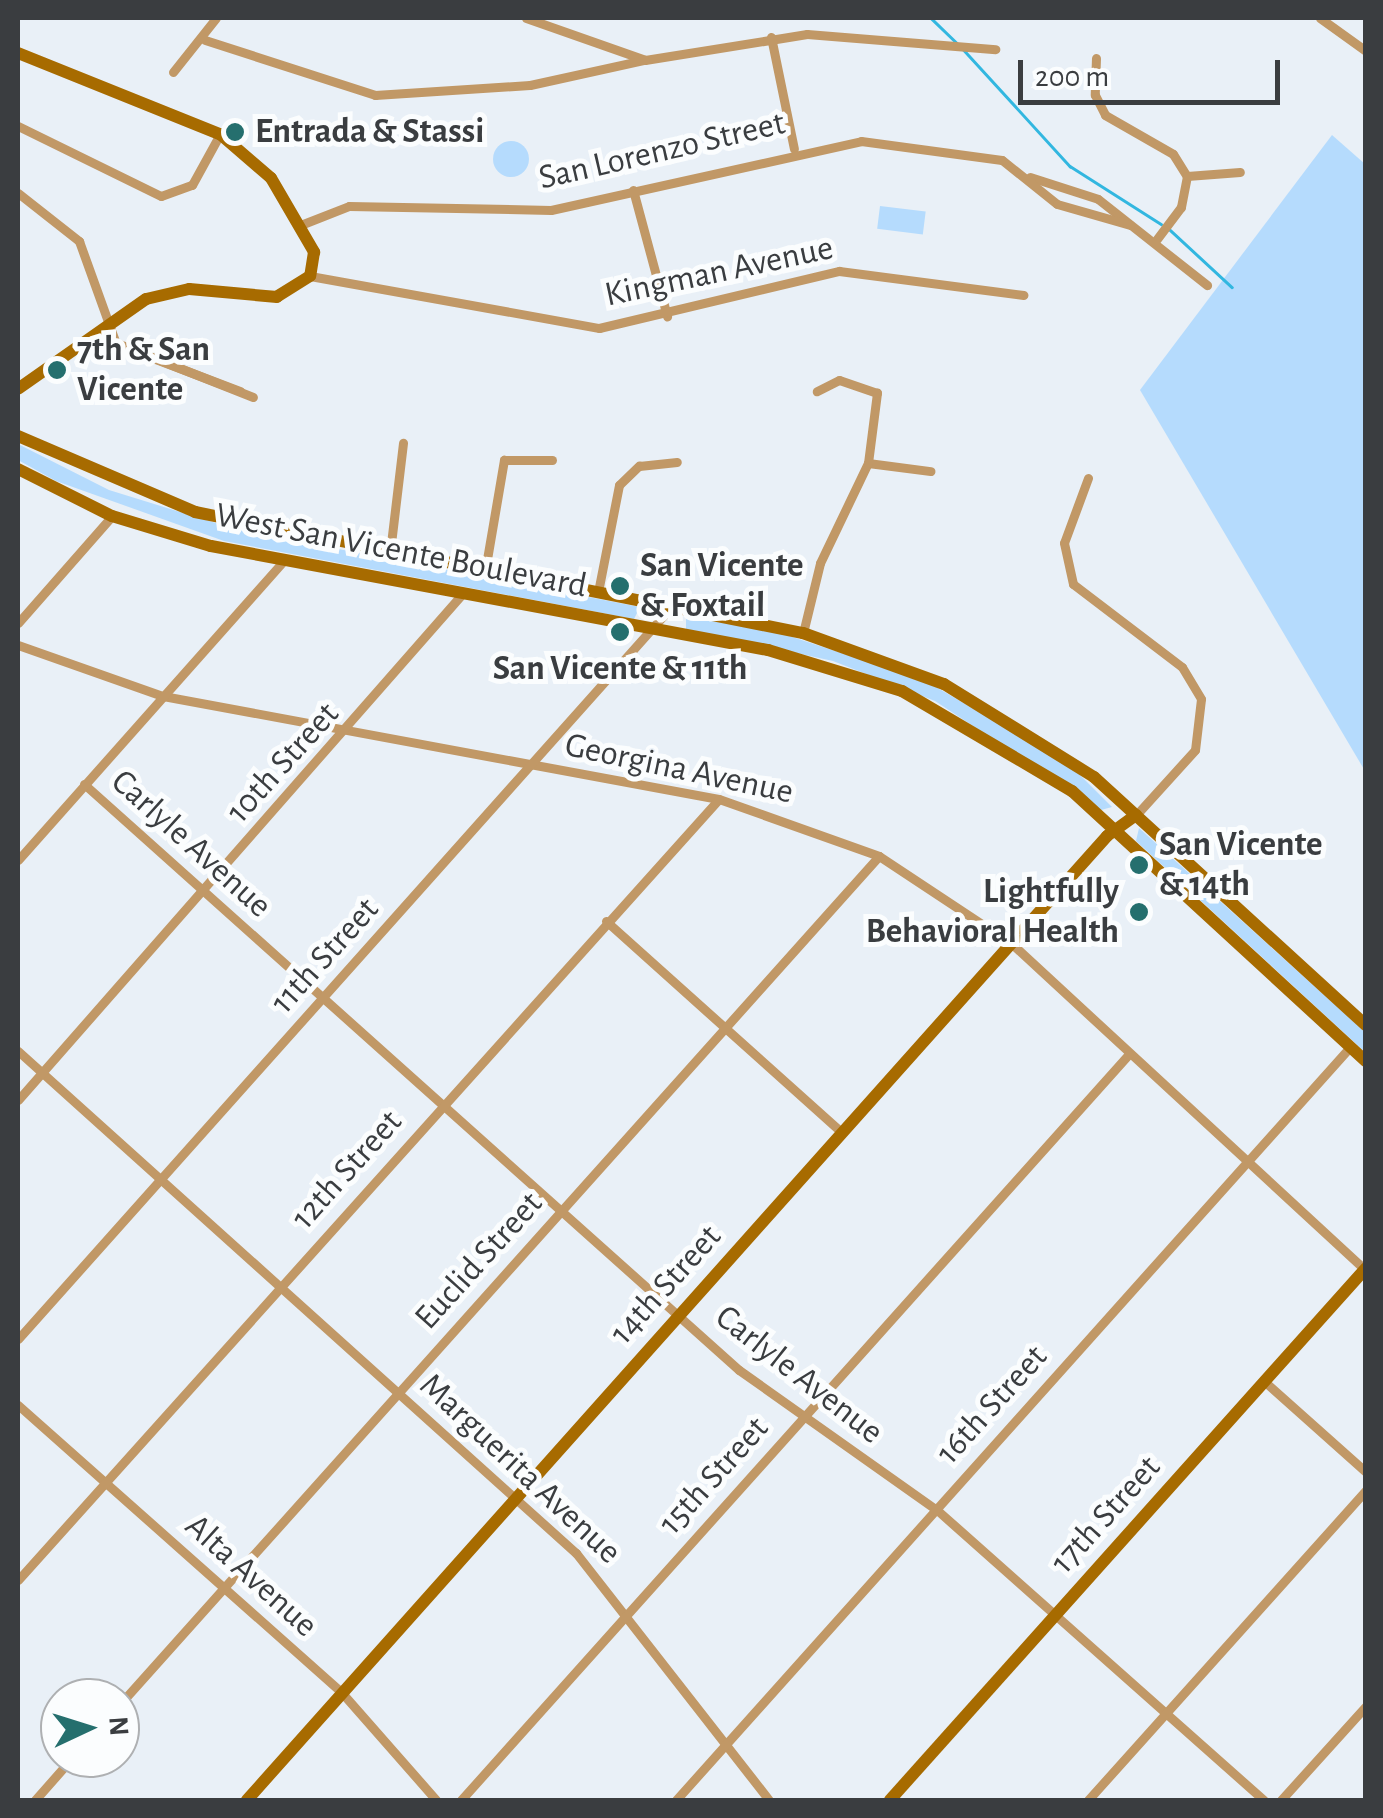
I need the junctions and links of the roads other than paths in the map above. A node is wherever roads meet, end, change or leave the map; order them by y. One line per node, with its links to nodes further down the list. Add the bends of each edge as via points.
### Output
1 (216, 18): 5 (street)
2 (526, 18): 10 (street)
3 (1320, 18): 7 (street)
4 (771, 37): 6 (street); 10 (street); 14 (street)
5 (205, 40): 10 (street, via 375,95 530,85); 11 (street)
6 (996, 50)
7 (1366, 51)
8 (18, 53): 13 (main road)
9 (1096, 58): 17 (street, via 1094,95 1105,115 1174,154)
10 (645, 60)
11 (173, 72)
12 (18, 126): 13 (street, via 161,196 192,186)
13 (220, 134): 20 (main road, via 271,178)
14 (794, 149): 16 (street, San Lorenzo Street, via 861,141 982,155); 18 (street, San Lorenzo Street)
15 (1240, 172): 17 (street)
16 (1030, 176): 21 (street, San Lorenzo Street, via 1098,199); 21 (street, San Lorenzo Street, via 1057,204)
17 (1186, 176): 22 (street, via 1181,208)
18 (633, 190): 20 (street, San Lorenzo Street, via 551,210 349,206); 26 (street)
19 (18, 194): 27 (street, via 79,241)
20 (303, 224): 23 (main road, via 314,252)
21 (1130, 225): 22 (street, San Lorenzo Street)
22 (1157, 239): 24 (street, San Lorenzo Street)
23 (310, 276): 26 (street, Kingman Avenue, via 574,326); 27 (main road, via 277,297 168,292)
24 (1207, 285)
25 (1023, 294): 26 (street, Kingman Avenue, via 862,270)
26 (666, 316)
27 (107, 322): 28 (main road); 30 (street, via 116,344)
28 (18, 390)
29 (817, 391): 35 (street, via 839,380 877,393)
30 (253, 397)
31 (18, 436): 40 (main road, via 195,512)
32 (403, 443): 40 (street)
33 (552, 460): 42 (street, via 504,460)
34 (677, 462): 43 (street, via 639,466 620,485)
35 (868, 463): 37 (street); 48 (street, via 820,563)
36 (18, 469): 39 (main road, West San Vicente Boulevard)
37 (930, 472)
38 (1088, 478): 55 (street, via 1064,543 1073,584 1182,667 1201,699 1195,750)
39 (112, 516): 41 (main road, West San Vicente Boulevard); 46 (street)
40 (390, 552): 42 (main road)
41 (283, 561): 44 (main road, West San Vicente Boulevard); 50 (street)
42 (485, 571): 43 (main road)
43 (598, 592): 45 (main road)
44 (463, 593): 47 (main road, West San Vicente Boulevard); 51 (street, 10th Street)
45 (671, 607): 47 (street, 11th Street); 48 (main road)
46 (18, 622)
47 (648, 630): 52 (street, 11th Street); 56 (main road, West San Vicente Boulevard, via 815,661 902,692 1015,752)
48 (804, 632): 55 (main road, via 982,703)
49 (18, 645): 50 (street, Georgina Avenue)
50 (164, 696): 51 (street, Georgina Avenue); 53 (street)
51 (349, 732): 52 (street, Georgina Avenue); 59 (street, 10th Street)
52 (531, 766): 54 (street, Georgina Avenue); 62 (street, 11th Street)
53 (84, 784): 58 (street); 59 (street, Carlyle Avenue)
54 (719, 799): 57 (street, Georgina Avenue); 60 (street, 12th Street)
55 (1136, 815): 56 (main road, 14th Street); 63 (main road)
56 (1117, 829): 61 (main road, 14th Street); 65 (main road, West San Vicente Boulevard)
57 (879, 856): 61 (street, Georgina Avenue); 64 (street, Euclid Street)
58 (18, 860)
59 (204, 892): 62 (street, Carlyle Avenue); 69 (street, 10th Street)
60 (606, 921): 64 (street); 71 (street, 12th Street)
61 (1012, 944): 67 (street, Georgina Avenue); 72 (main road, 14th Street)
62 (323, 1000): 71 (street, Carlyle Avenue); 74 (street, 11th Street)
63 (1366, 1024)
64 (723, 1029): 72 (street); 75 (street, Euclid Street)
65 (1350, 1046): 68 (main road, West San Vicente Boulevard); 73 (street, 16th Street)
66 (18, 1051): 69 (street, Marguerita Avenue)
67 (1129, 1054): 73 (street, Georgina Avenue); 83 (street, 15th Street)
68 (1366, 1061)
69 (42, 1072): 70 (street, 10th Street); 74 (street, Marguerita Avenue)
70 (18, 1100)
71 (441, 1106): 75 (street, Carlyle Avenue); 77 (street, 12th Street)
72 (842, 1133): 78 (main road, 14th Street)
73 (1246, 1162): 76 (street, Georgina Avenue); 88 (street, 16th Street)
74 (160, 1179): 77 (street, Marguerita Avenue); 79 (street, 11th Street)
75 (559, 1213): 78 (street, Carlyle Avenue); 81 (street, Euclid Street)
76 (1365, 1269): 80 (main road, 17th Street)
77 (280, 1285): 81 (street, Marguerita Avenue); 85 (street, 12th Street)
78 (679, 1316): 83 (street, Carlyle Avenue); 87 (main road, 14th Street)
79 (18, 1338)
80 (1265, 1382): 84 (street); 92 (main road, 17th Street)
81 (399, 1392): 87 (street, Marguerita Avenue); 90 (street, Euclid Street)
82 (18, 1404): 85 (street, Alta Avenue)
83 (801, 1420): 88 (street, Carlyle Avenue); 91 (street, 15th Street)
84 (1366, 1472)
85 (105, 1482): 89 (street, 12th Street); 90 (street, Alta Avenue)
86 (1366, 1490): 96 (street)
87 (518, 1497): 91 (street, Marguerita Avenue); 94 (main road, 14th Street)
88 (936, 1510): 92 (street, Carlyle Avenue); 97 (street, 16th Street)
89 (18, 1580)
90 (223, 1588): 93 (street, Euclid Street); 94 (street, Alta Avenue)
91 (628, 1613): 97 (street, Marguerita Avenue); 102 (street, 15th Street)
92 (1059, 1613): 96 (street, Carlyle Avenue); 105 (main road, 17th Street)
93 (140, 1681)
94 (342, 1694): 100 (main road, 14th Street); 101 (street, Alta Avenue)
95 (1366, 1706): 108 (street)
96 (1166, 1714): 106 (street); 107 (street, Carlyle Avenue)
97 (724, 1748): 103 (street, 16th Street); 104 (street, Marguerita Avenue)
98 (54, 1778): 99 (street)
99 (34, 1800)
100 (247, 1800)
101 (436, 1800)
102 (461, 1800)
103 (676, 1800)
104 (769, 1800)
105 (890, 1800)
106 (1088, 1800)
107 (1264, 1800)
108 (1282, 1800)

